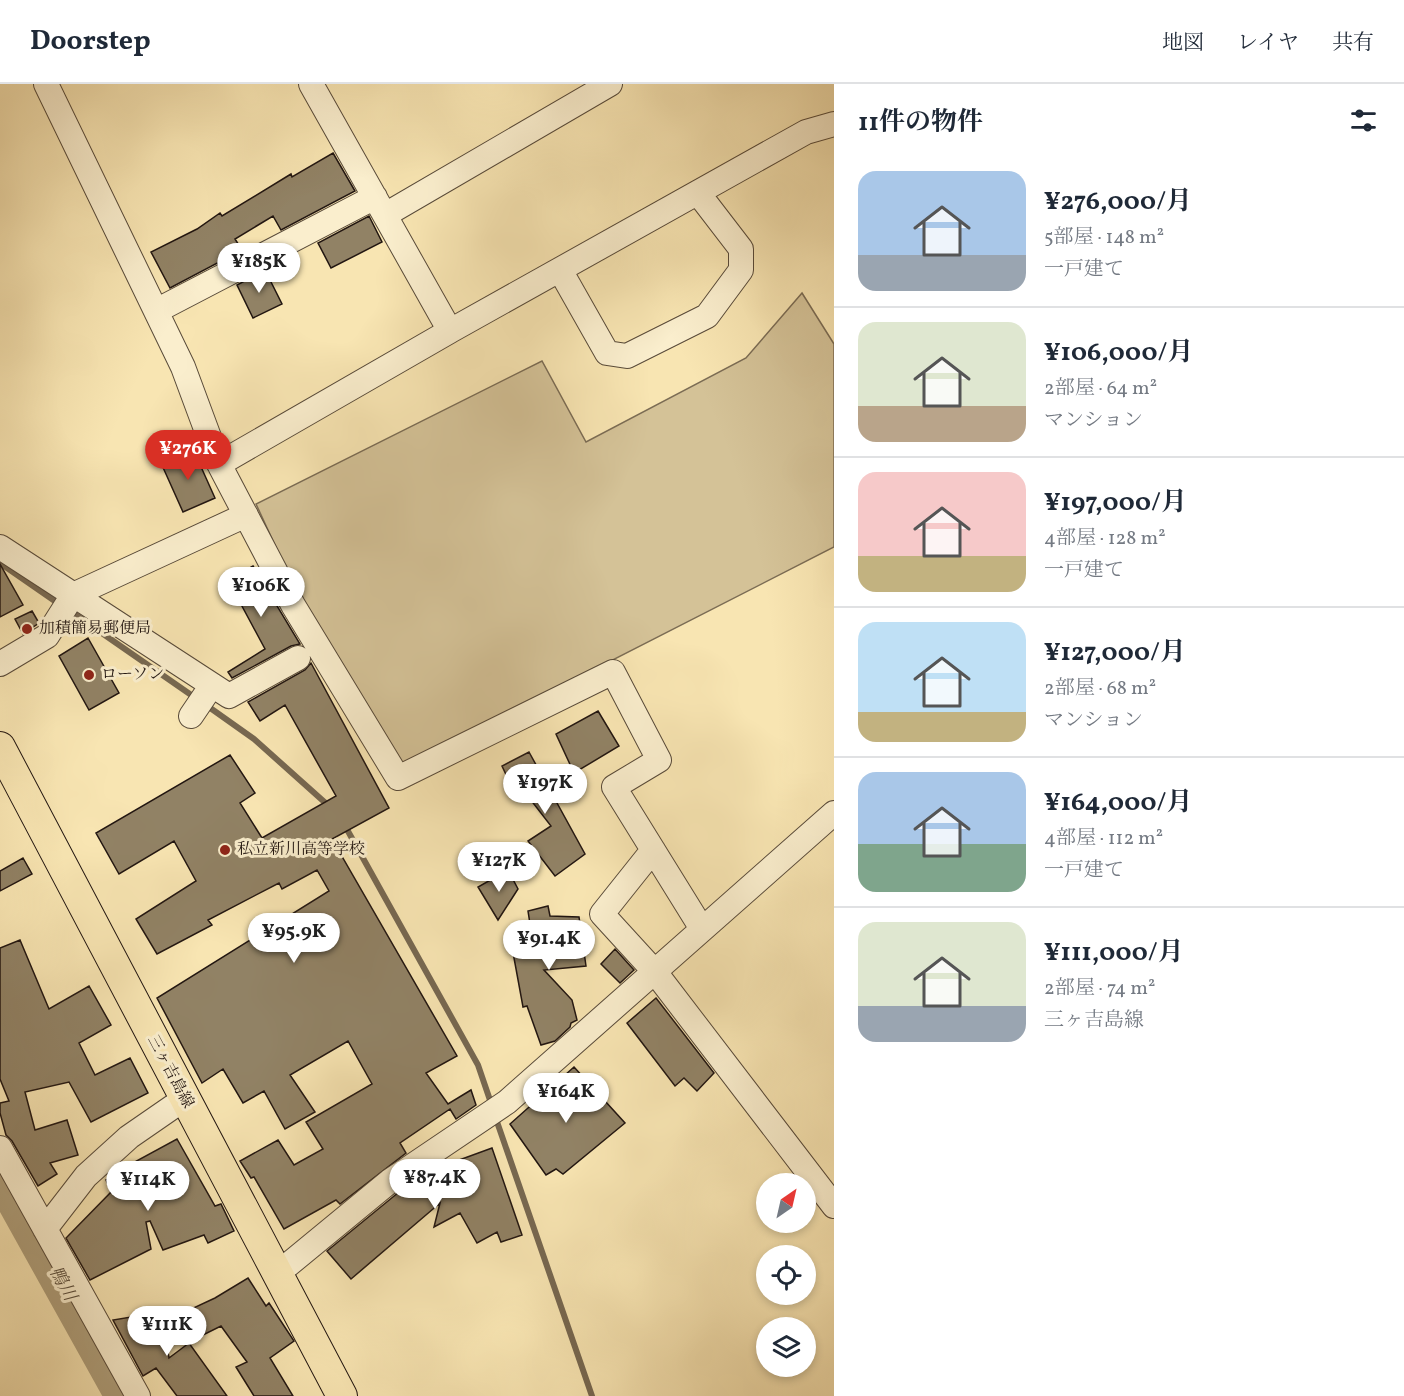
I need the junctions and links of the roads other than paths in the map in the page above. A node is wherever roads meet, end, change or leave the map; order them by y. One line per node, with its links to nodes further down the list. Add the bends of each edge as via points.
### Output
1 (46, 84): 8 (street)
2 (311, 84): 6 (street)
3 (609, 84): 6 (street)
4 (834, 124): 5 (street, via 806,132)
5 (698, 193): 7 (street); 7 (street, via 741,249 741,270 707,316 627,356 607,354)
6 (380, 206): 8 (street); 9 (street)
7 (560, 270): 9 (street)
8 (156, 311): 10 (street, via 183,367)
9 (450, 332): 10 (street)
10 (219, 464): 11 (street)
11 (246, 515): 13 (street); 20 (street, via 293,605 398,778 613,672 659,760 614,787)
12 (0, 547): 13 (street)
13 (73, 595): 15 (street, via 47,636); 16 (street)
14 (298, 658): 16 (street, via 229,696)
15 (0, 664)
16 (212, 685): 17 (street)
17 (191, 716)
18 (0, 747): 23 (main road, 三ヶ吉島線)
19 (834, 813): 21 (street)
20 (653, 850): 21 (street); 22 (street, via 602,914)
21 (702, 929): 22 (street)
22 (655, 972): 25 (street); 27 (street, via 507,1102 390,1181)
23 (184, 1099): 26 (street, via 129,1137 86,1176); 27 (main road, 三ヶ吉島線)
24 (0, 1148): 26 (street)
25 (834, 1206)
26 (45, 1229): 28 (street)
27 (277, 1274): 29 (main road, 三ヶ吉島線)
28 (138, 1396)
29 (342, 1396)

